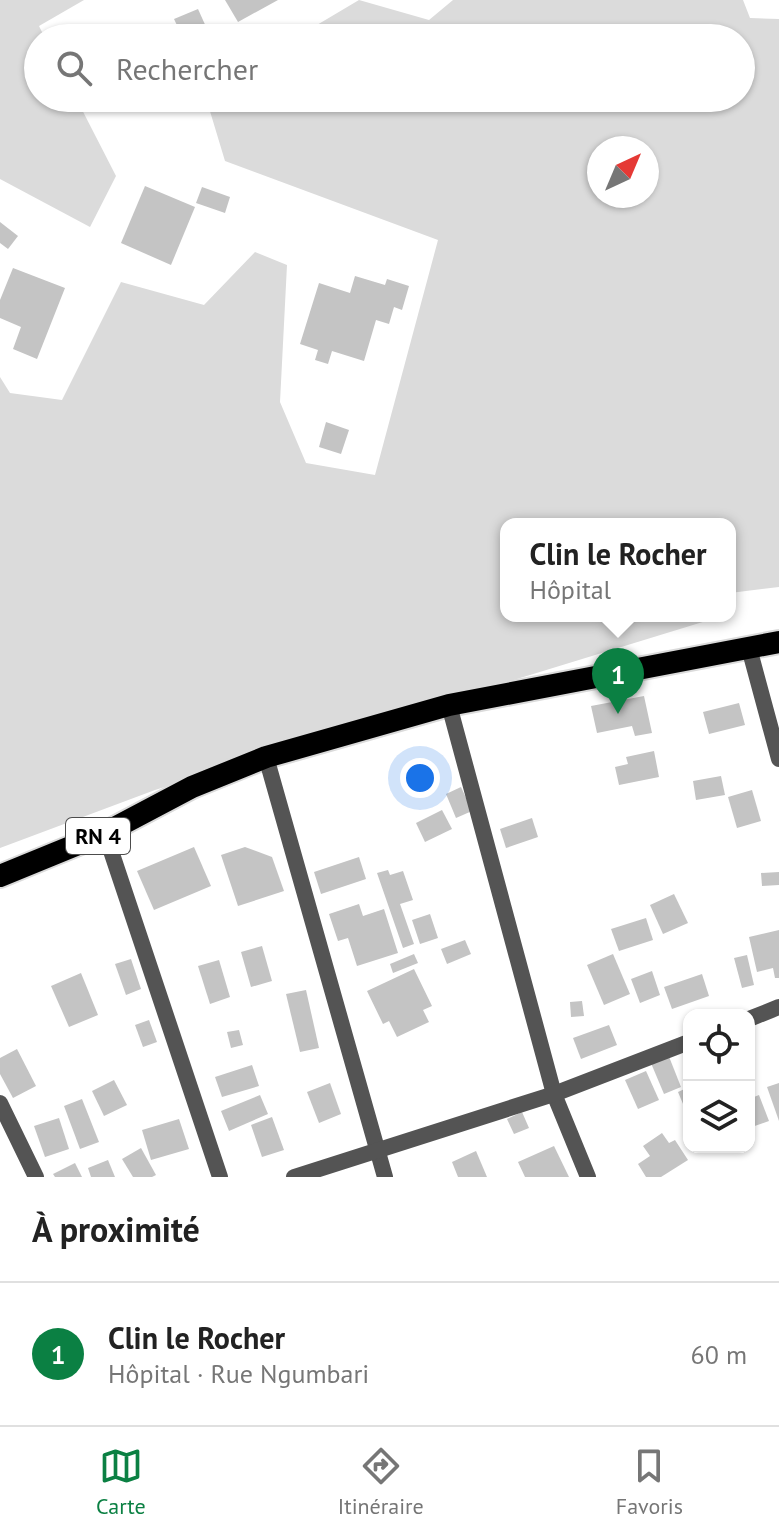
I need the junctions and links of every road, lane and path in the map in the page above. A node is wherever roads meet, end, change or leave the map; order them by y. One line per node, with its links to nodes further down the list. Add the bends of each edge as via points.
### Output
1 (779, 642): 2 (highway, RN 4)
2 (749, 648): 3 (highway, RN 4); 5 (street)
3 (449, 705): 4 (highway, RN 4); 11 (street)
4 (266, 757): 6 (highway, RN 4, via 192,787); 13 (street)
5 (779, 759)
6 (105, 833): 7 (highway, RN 4); 15 (street)
7 (0, 876)
8 (779, 1007): 9 (street)
9 (755, 1017)
10 (683, 1044): 11 (street)
11 (554, 1094): 13 (street); 18 (street)
12 (0, 1103): 14 (street)
13 (377, 1152): 16 (street); 17 (street)
14 (36, 1177)
15 (220, 1177)
16 (294, 1177)
17 (385, 1177)
18 (588, 1177)

